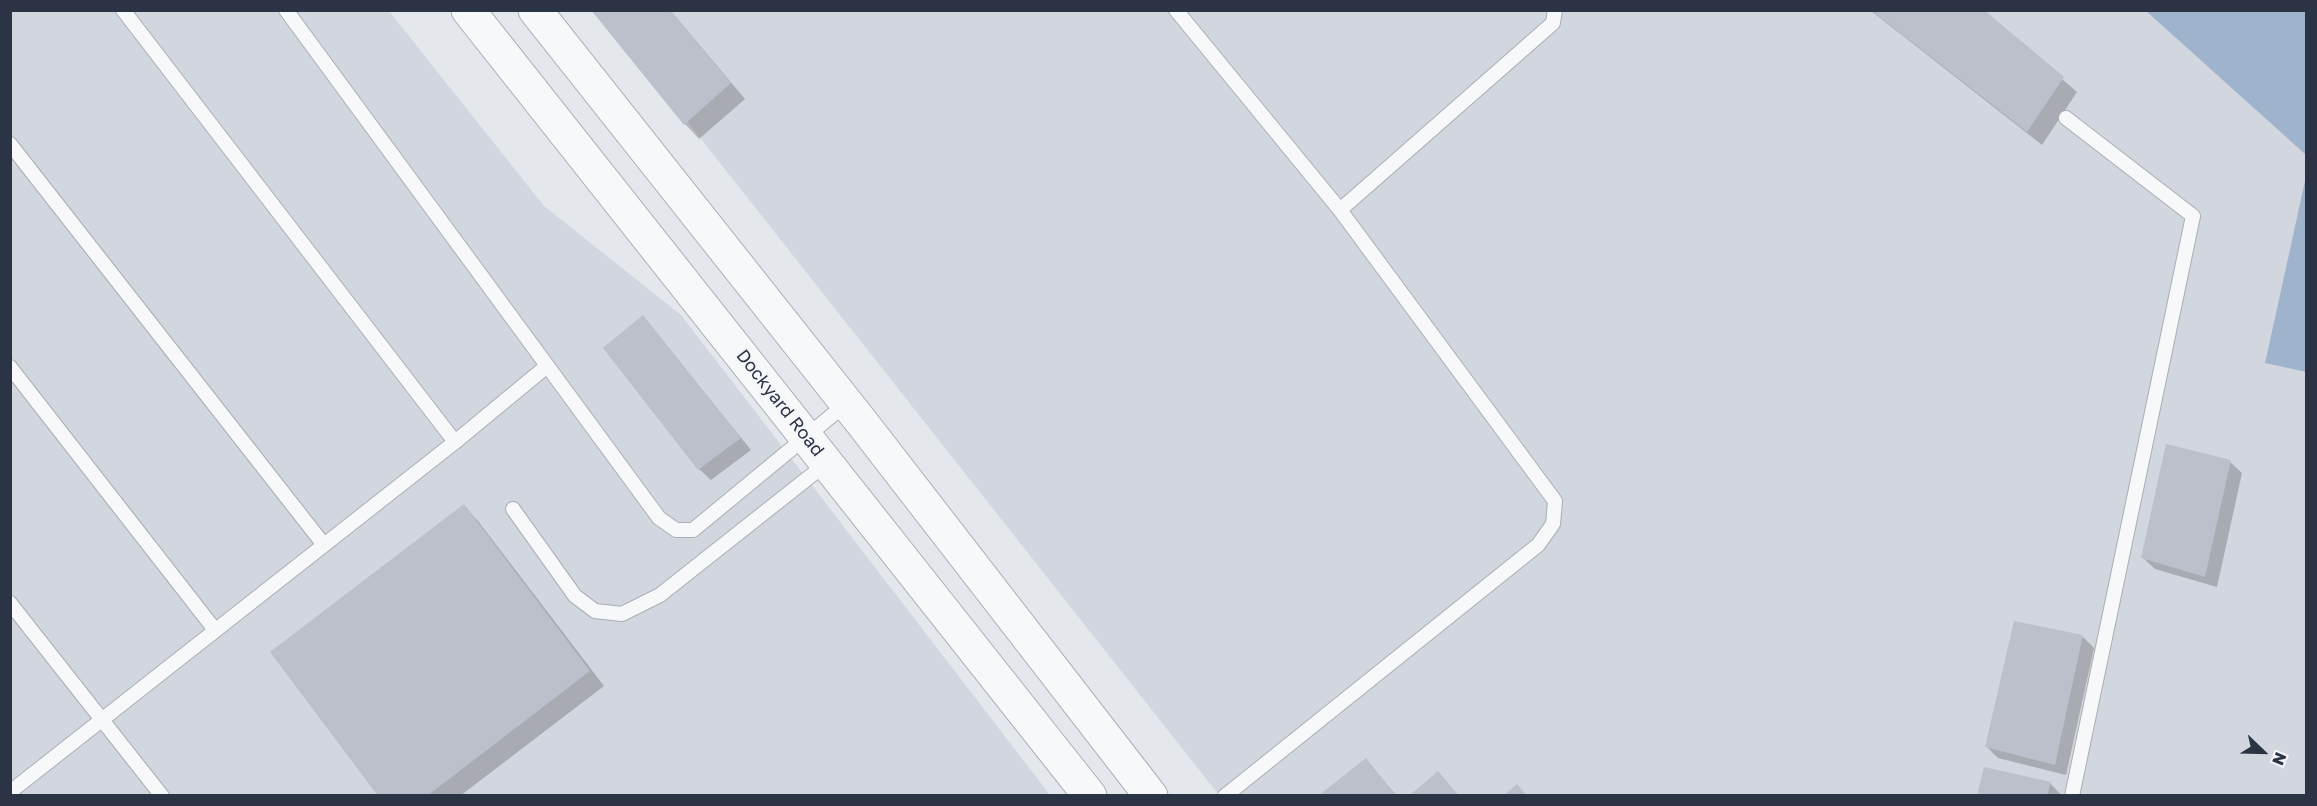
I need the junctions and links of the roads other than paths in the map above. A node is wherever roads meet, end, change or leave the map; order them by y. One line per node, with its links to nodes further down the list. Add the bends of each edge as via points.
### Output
1 (123, 10): 16 (lane)
2 (286, 10): 12 (lane)
3 (468, 10): 11 (street, Dockyard Road)
4 (535, 10): 9 (street)
5 (1176, 10): 10 (lane)
6 (1555, 10): 10 (lane, via 1553,24)
7 (2066, 118): 28 (lane, via 2193,216)
8 (10, 144): 19 (lane)
9 (683, 196): 11 (street); 14 (street)
10 (1340, 210): 27 (lane, via 1555,501 1553,524 1538,545)
11 (642, 229): 15 (street, Dockyard Road)
12 (547, 366): 15 (lane, via 659,518 676,530 693,530); 16 (lane)
13 (10, 367): 21 (lane)
14 (847, 403): 15 (lane); 26 (street)
15 (807, 436): 17 (street, Dockyard Road)
16 (455, 442): 19 (lane)
17 (827, 463): 18 (lane, via 660,595 622,614 595,611 575,596); 25 (street, Dockyard Road)
18 (513, 509)
19 (324, 545): 21 (lane)
20 (10, 603): 22 (lane)
21 (215, 630): 22 (lane)
22 (102, 720): 23 (lane); 24 (lane)
23 (10, 792)
24 (162, 795)
25 (1090, 795)
26 (1152, 795)
27 (1225, 795)
28 (2072, 795)

